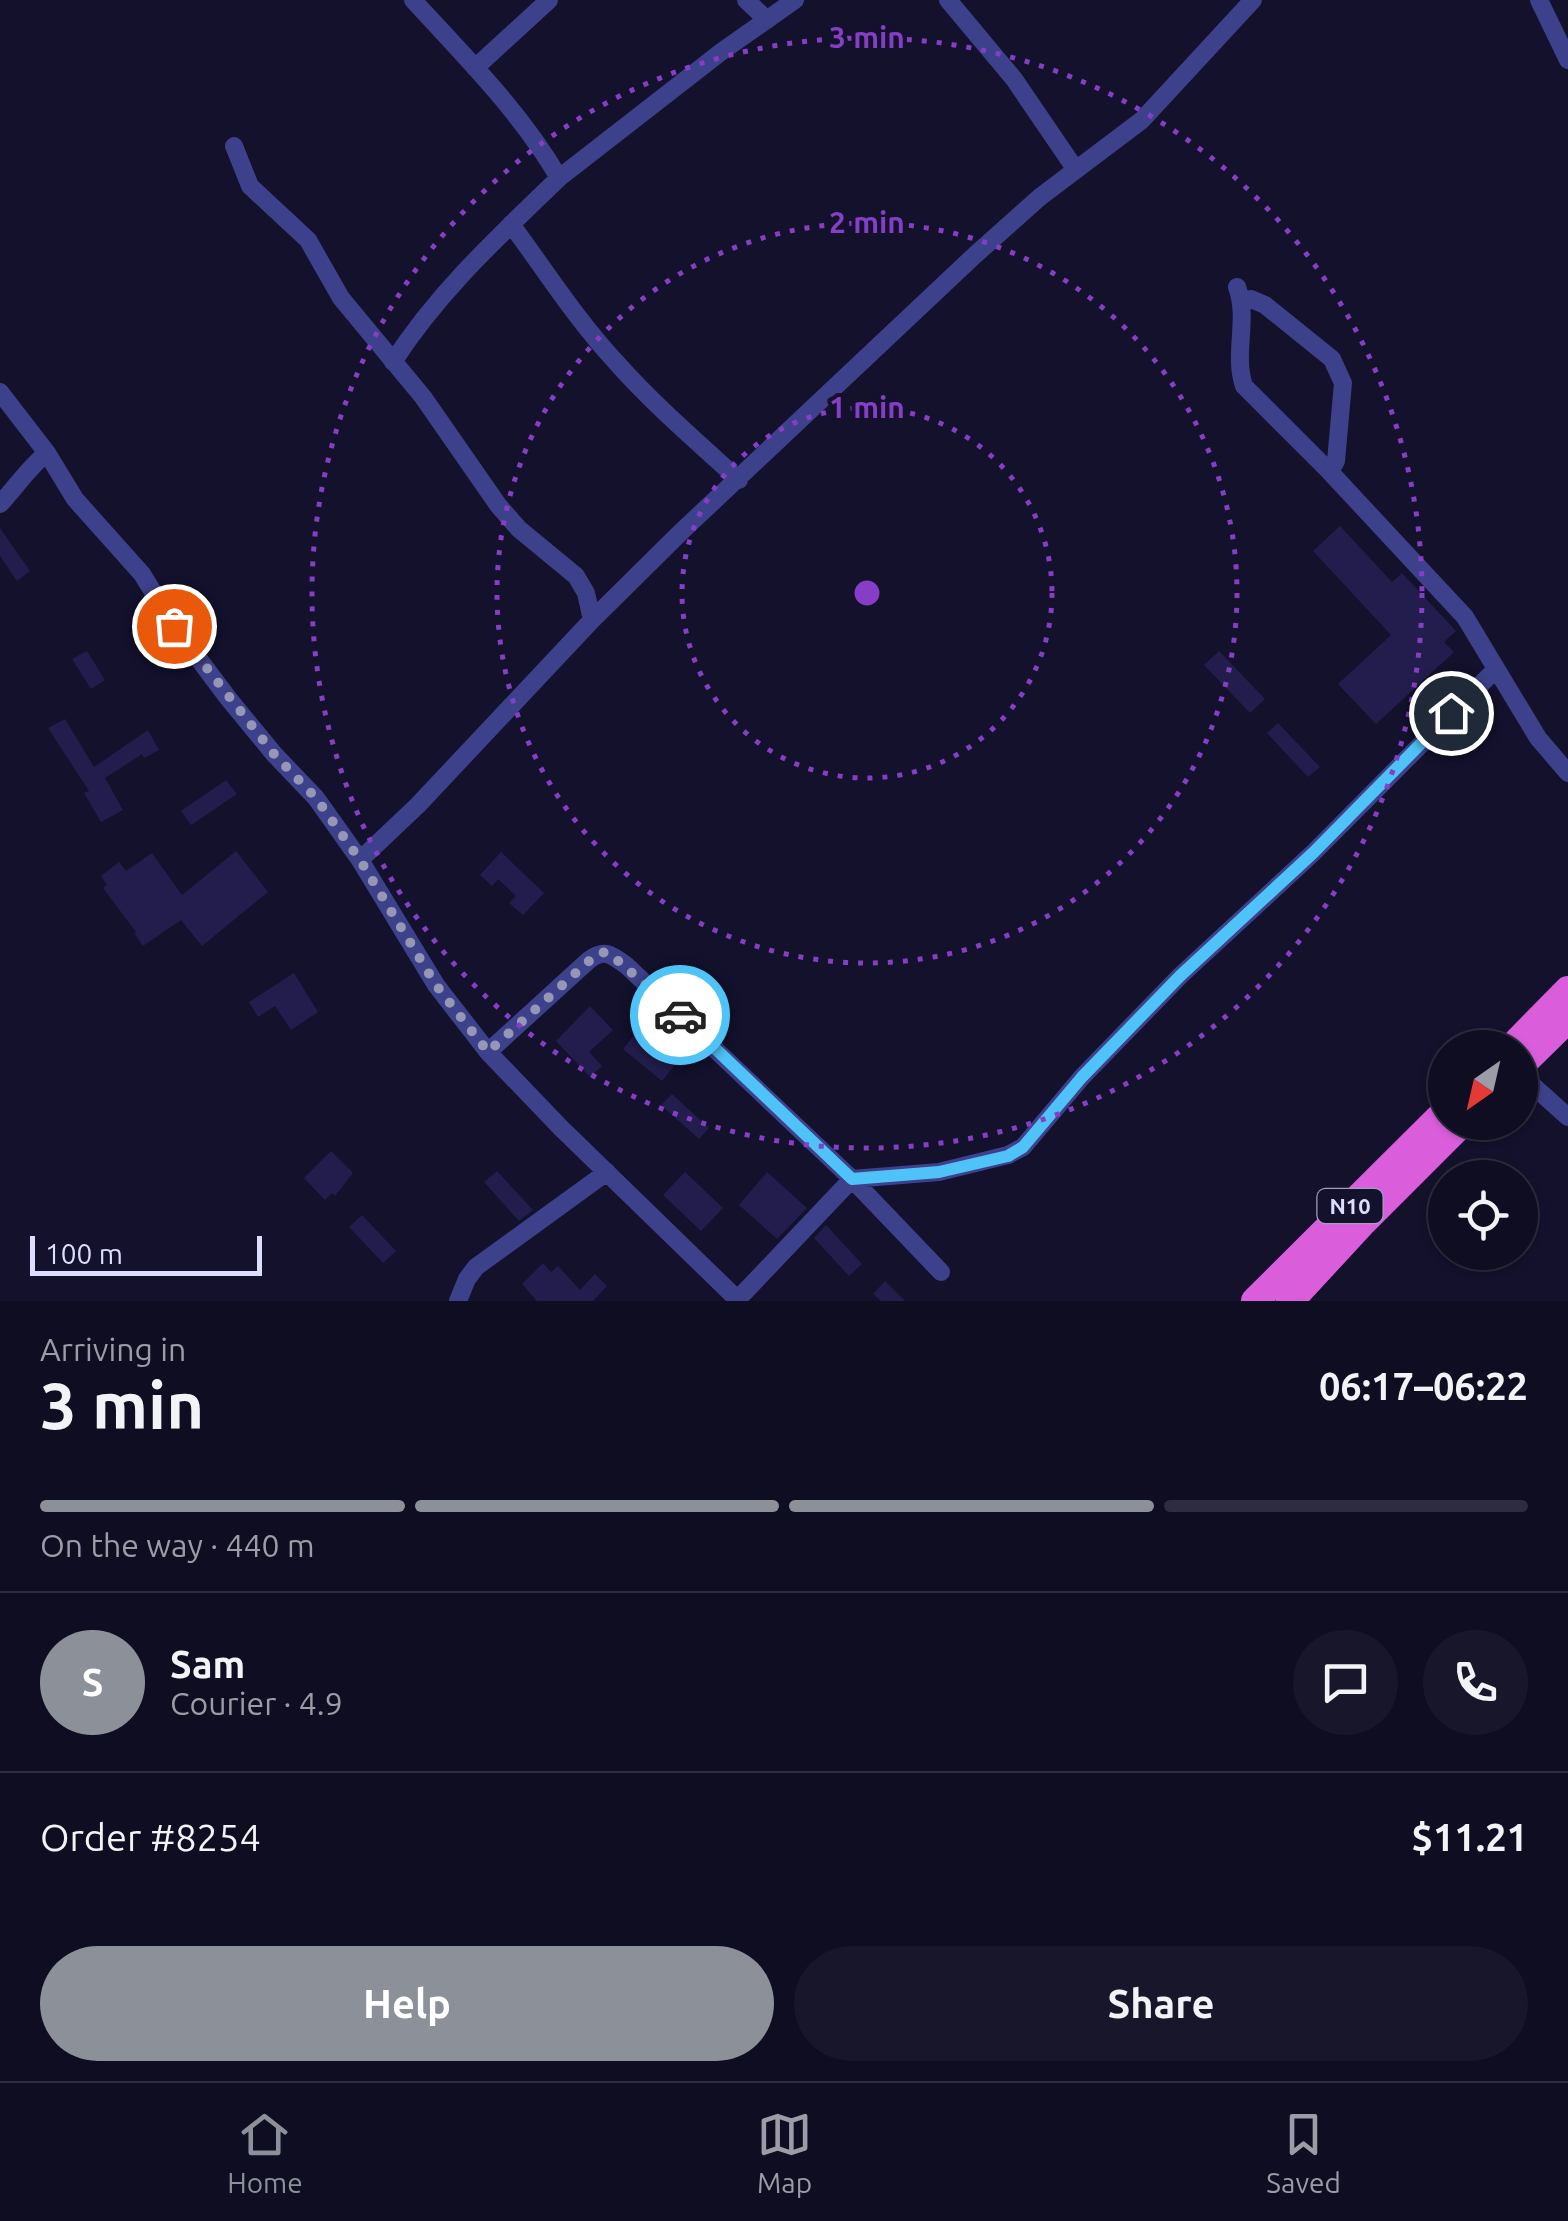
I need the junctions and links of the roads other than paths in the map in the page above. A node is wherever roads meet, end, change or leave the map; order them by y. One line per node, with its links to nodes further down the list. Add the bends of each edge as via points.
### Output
1 (413, 0): 12 (street)
2 (549, 0): 12 (street)
3 (746, 0): 10 (street)
4 (795, 0): 10 (street)
5 (948, 0): 14 (street, via 1014,78)
6 (1228, 0): 9 (street)
7 (1254, 0): 9 (street)
8 (1538, 0): 11 (street)
9 (1240, 15): 14 (street, via 1142,120)
10 (767, 20): 15 (street)
11 (1568, 60)
12 (475, 68): 15 (street)
13 (234, 146): 17 (street, via 250,186 308,240 341,298)
14 (1076, 170): 21 (street, via 975,255)
15 (559, 178): 16 (street)
16 (512, 224): 17 (street, via 446,289); 21 (street, via 614,360)
17 (394, 362): 23 (street, via 498,505 576,576)
18 (0, 392): 19 (street)
19 (47, 452): 22 (street); 26 (street, via 75,499 142,574 174,626)
20 (1330, 472): 20 (street, via 1244,386 1238,368 1240,295 1265,304 1332,359 1342,383); 24 (street, via 1465,617)
21 (739, 480): 23 (street)
22 (0, 504)
23 (592, 620): 26 (street)
24 (1496, 669): 25 (street, via 1538,738); 37 (street, via 1180,976 1023,1147 939,1172)
25 (1568, 772)
26 (360, 860): 31 (street, via 436,985)
27 (1568, 990): 29 (highway)
28 (1568, 1019): 30 (highway)
29 (1529, 1030)
30 (1538, 1048)
31 (488, 1052): 36 (street); 37 (street, via 588,960 608,952)
32 (1538, 1090): 33 (street)
33 (1568, 1117)
34 (1428, 1129): 41 (highway, N10)
35 (1445, 1140): 42 (highway, N10)
36 (607, 1172): 39 (street); 40 (street, via 476,1267)
37 (852, 1179): 38 (street); 39 (street)
38 (941, 1272)
39 (738, 1300)
40 (458, 1301)
41 (1256, 1301)
42 (1290, 1301)

